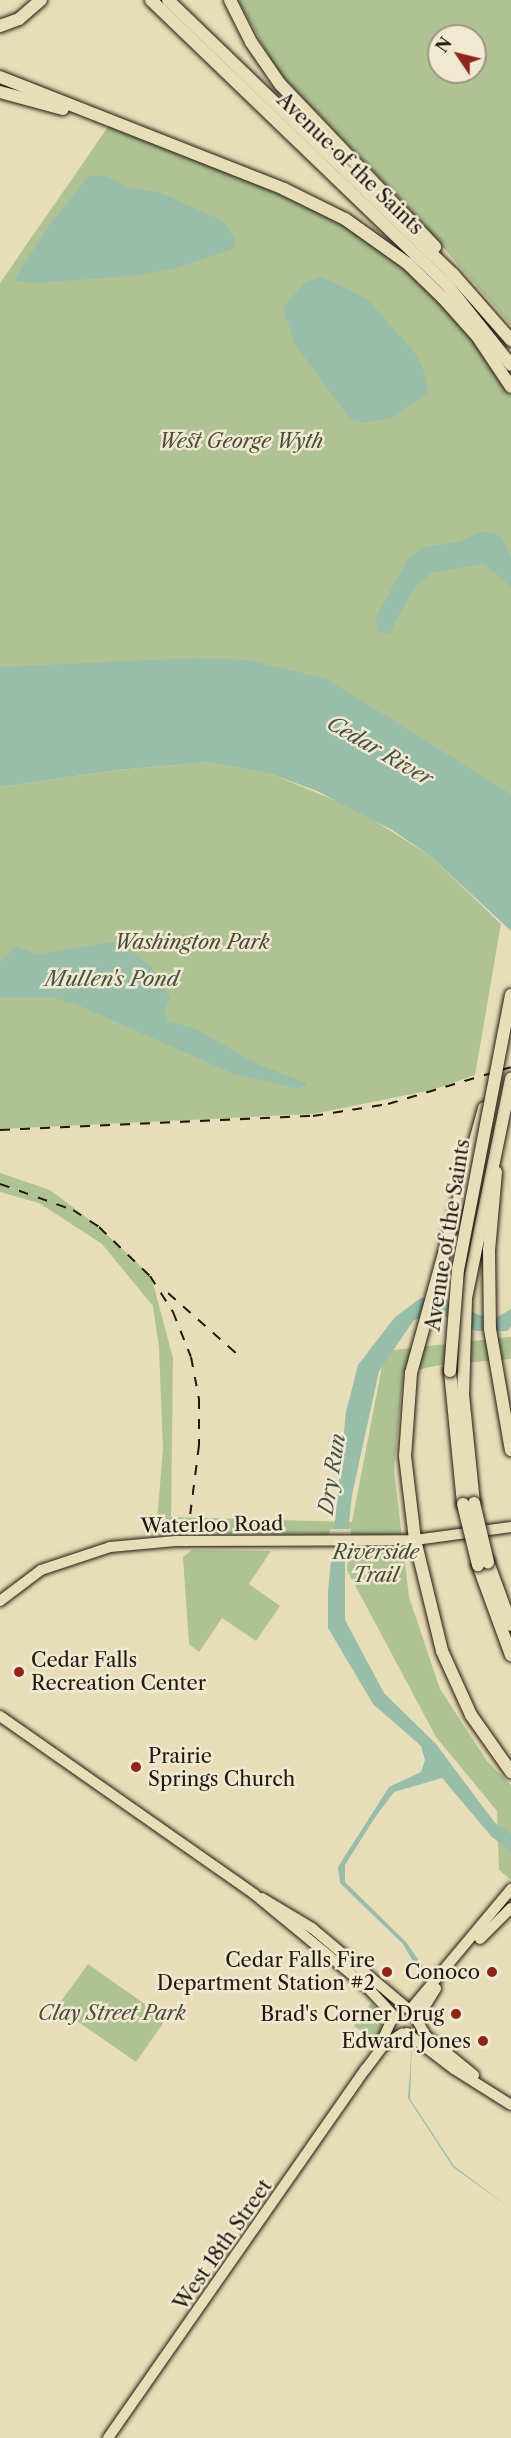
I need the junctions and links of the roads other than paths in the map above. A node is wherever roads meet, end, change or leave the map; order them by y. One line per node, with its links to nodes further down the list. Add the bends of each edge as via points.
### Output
1 (41, 0): 5 (highway, via 19,19)
2 (151, 0): 10 (highway, Avenue of the Saints, via 448,286)
3 (168, 0): 9 (highway, Avenue of the Saints, via 453,274)
4 (230, 0): 9 (highway, via 250,42 280,84 465,278)
5 (0, 26)
6 (0, 76): 8 (highway)
7 (0, 92): 8 (highway)
8 (141, 134): 11 (highway, via 284,189 366,233 408,264 443,298 477,336)
9 (511, 339)
10 (511, 365)
11 (511, 387)
12 (511, 995): 13 (highway, Avenue of the Saints, bridge)
13 (493, 1078): 16 (highway, Avenue of the Saints, bridge, via 457,1279); 19 (highway, bridge, via 411,1373 405,1456)
14 (511, 1079): 15 (highway, Avenue of the Saints)
15 (500, 1132): 16 (highway, Avenue of the Saints, via 470,1271); 17 (highway, via 489,1250 494,1368)
16 (456, 1371): 20 (highway, Avenue of the Saints, bridge, via 468,1504)
17 (511, 1450)
18 (511, 1527): 19 (main road, Waterloo Road)
19 (415, 1540): 21 (main road, Waterloo Road, via 176,1541 110,1547 41,1570); 25 (highway, via 433,1621 451,1675 483,1735)
20 (483, 1563): 22 (highway, Avenue of the Saints); 23 (highway, Avenue of the Saints)
21 (0, 1601)
22 (511, 1625)
23 (511, 1655)
24 (0, 1716): 27 (main road)
25 (511, 1772)
26 (511, 1889): 29 (main road)
27 (254, 1894): 29 (main road, via 312,1928); 30 (main road, via 368,1988)
28 (511, 1908): 29 (main road)
29 (413, 2014): 30 (main road); 31 (main road, West 18th Street); 33 (main road, via 426,2036)
30 (393, 2017): 31 (main road, via 395,2029); 32 (main road, West 18th Street)
31 (405, 2033): 32 (main road, West 18th Street, via 384,2045); 33 (main road)
32 (365, 2070): 35 (main road, West 18th Street)
33 (489, 2090): 34 (main road)
34 (511, 2105)
35 (108, 2438)

